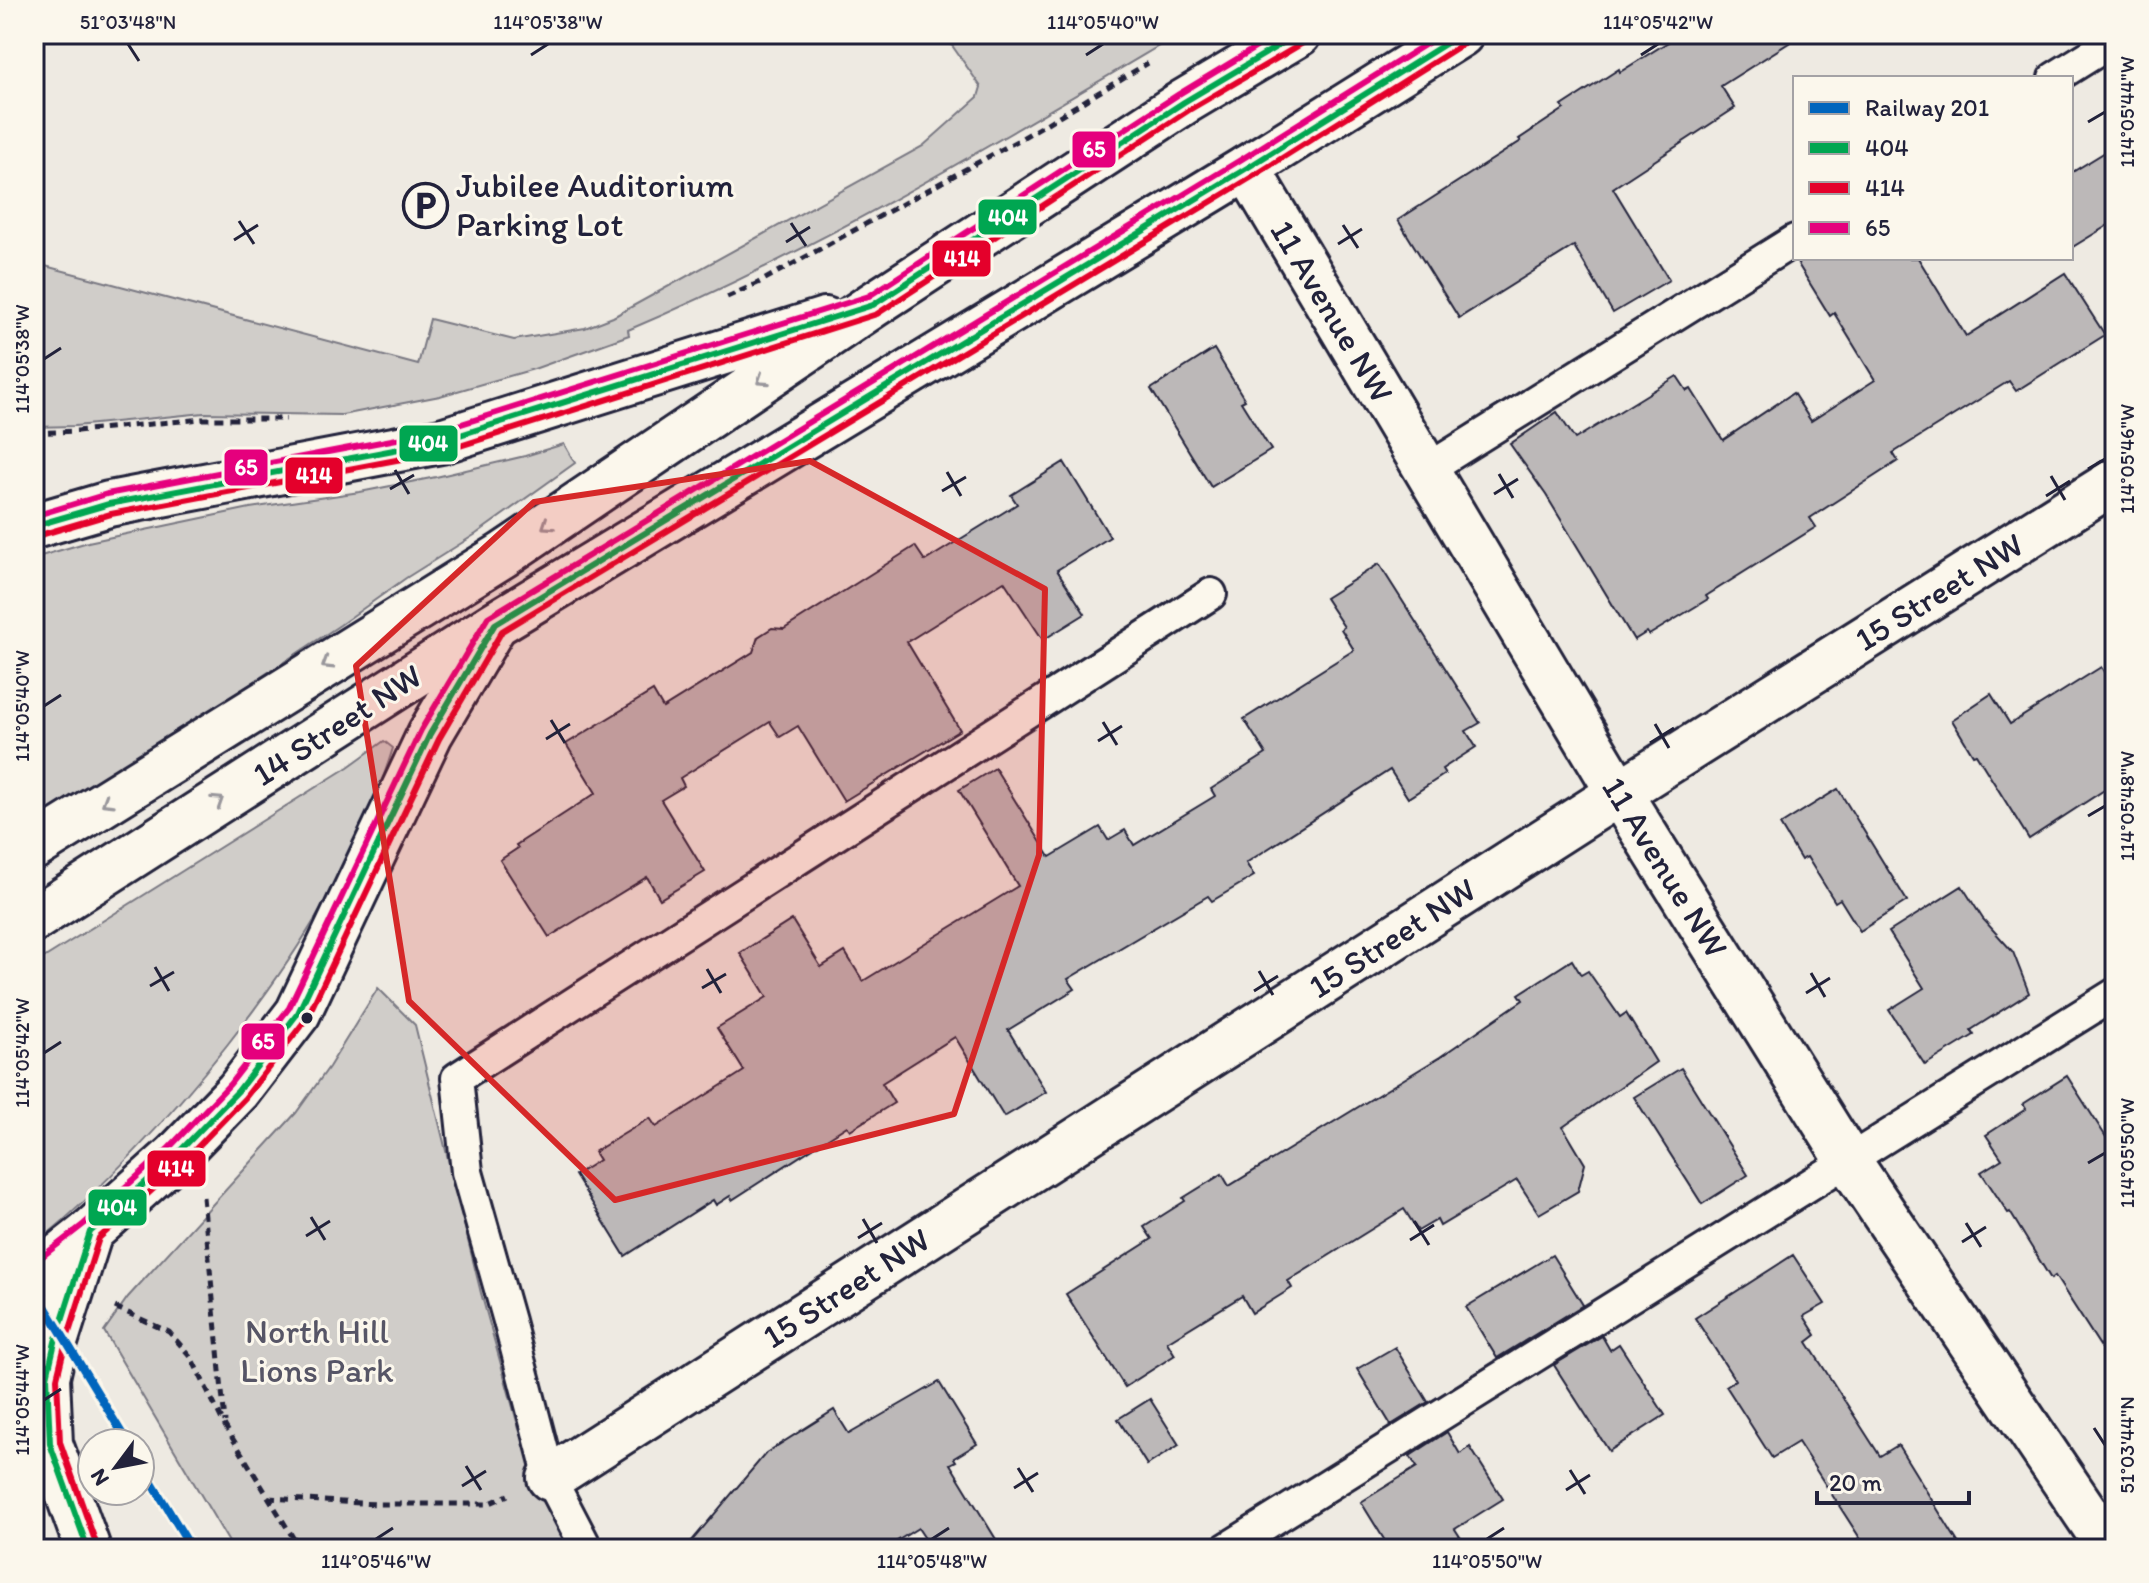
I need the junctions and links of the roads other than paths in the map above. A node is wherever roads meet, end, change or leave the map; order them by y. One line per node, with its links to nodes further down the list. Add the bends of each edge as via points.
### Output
1 (1298, 34): 7 (main road, 14 Street NW)
2 (1461, 34): 5 (main road, 14 Street NW)
3 (2115, 40): 4 (lane)
4 (2057, 76)
5 (1247, 168): 8 (main road, 11 Avenue NW); 14 (main road, 14 Street NW)
6 (1793, 241): 8 (lane)
7 (873, 305): 11 (main road, via 441,441); 16 (main road, 14 Street NW, one-way to 16, via 503,555)
8 (1426, 470): 15 (main road, 11 Avenue NW)
9 (2115, 481): 15 (main road, 15 Street NW)
10 (34, 495): 11 (main road)
11 (109, 504): 12 (main road)
12 (34, 526)
13 (1211, 594): 22 (lane, via 457,1078 467,1172)
14 (495, 624): 17 (main road, 14 Street NW, one-way to 14); 20 (main road, via 430,734 298,1013 238,1091)
15 (1619, 793): 19 (main road, 11 Avenue NW); 22 (main road, 15 Street NW)
16 (34, 847)
17 (34, 919)
18 (2115, 994): 19 (lane)
19 (1848, 1160): 25 (lane); 26 (main road, 11 Avenue NW)
20 (90, 1232): 21 (main road); 23 (main road, via 47,1377 50,1444)
21 (34, 1276)
22 (550, 1478): 24 (lane)
23 (88, 1549)
24 (587, 1549)
25 (1226, 1549)
26 (2110, 1549)

